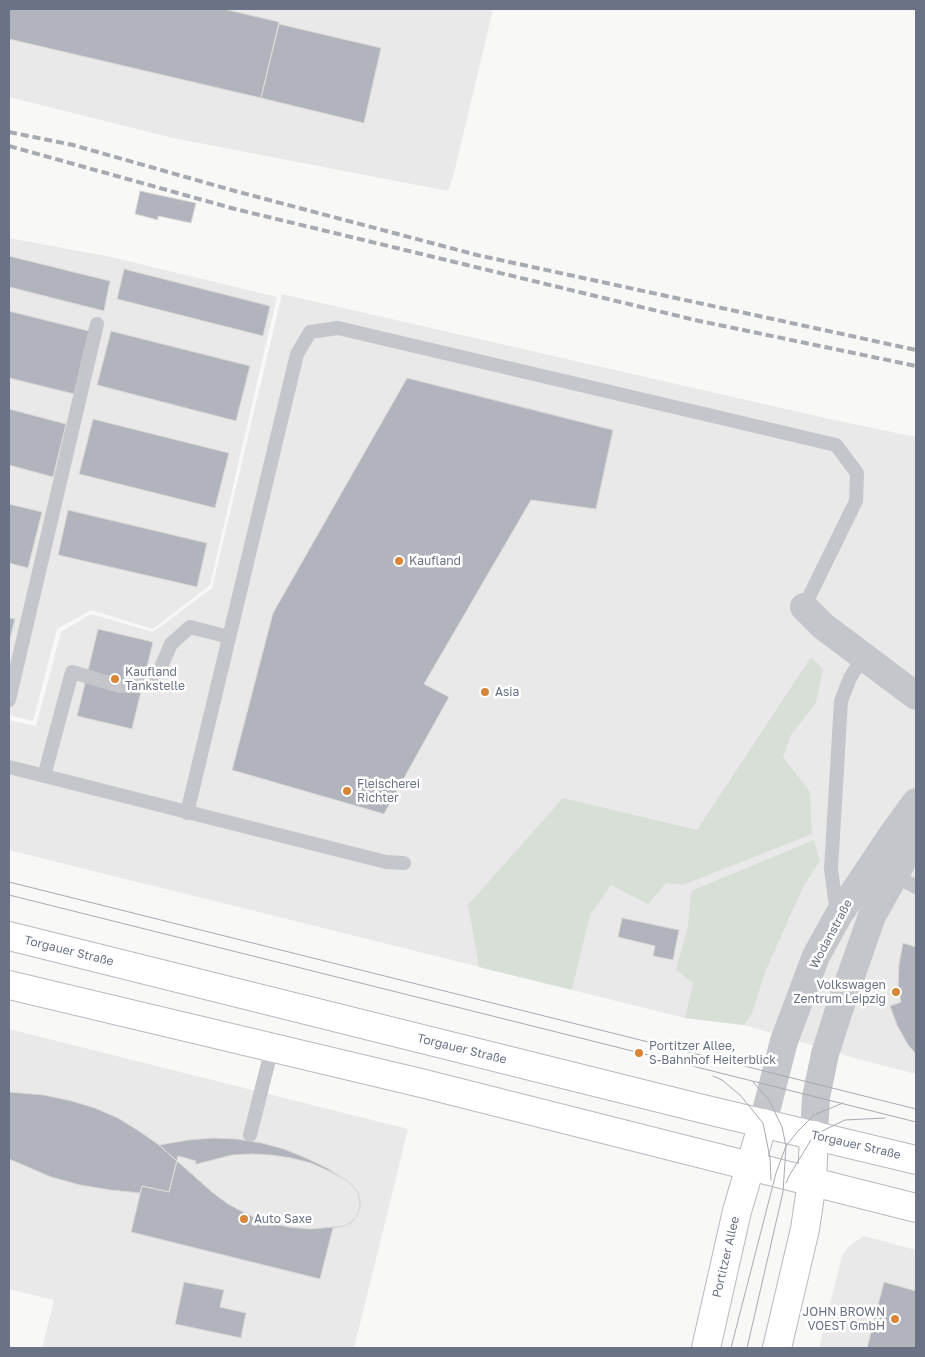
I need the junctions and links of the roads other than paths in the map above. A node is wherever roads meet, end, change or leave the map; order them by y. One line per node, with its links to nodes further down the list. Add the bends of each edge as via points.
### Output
1 (97, 324): 6 (lane)
2 (804, 607): 3 (lane, via 856,501 857,473 836,445 338,328 310,332 297,354); 4 (street)
3 (229, 636): 8 (lane, via 190,627 172,644 154,683 120,686 72,672); 10 (lane)
4 (863, 656): 5 (street); 14 (lane, via 841,701 830,869)
5 (916, 696)
6 (9, 700)
7 (9, 767): 8 (lane)
8 (44, 776): 10 (lane)
9 (916, 802): 14 (street, Wodanstraße)
10 (187, 813): 12 (lane, via 386,862)
11 (916, 837): 13 (street)
12 (404, 863)
13 (905, 881): 20 (street, via 872,916 825,1054 816,1097)
14 (838, 916): 18 (street, Wodanstraße, via 816,956 784,1041)
15 (9, 936): 18 (main road, Torgauer Straße)
16 (9, 985): 17 (main road)
17 (272, 1048): 19 (lane); 22 (main road)
18 (763, 1123): 20 (main road, Torgauer Straße); 22 (main road, Wodanstraße)
19 (250, 1135)
20 (814, 1135): 21 (main road, Torgauer Straße); 23 (main road)
21 (916, 1160)
22 (750, 1167): 23 (main road); 25 (main road, Portitzer Allee)
23 (812, 1182): 24 (main road); 26 (main road, via 805,1229)
24 (916, 1208)
25 (706, 1348)
26 (777, 1348)

